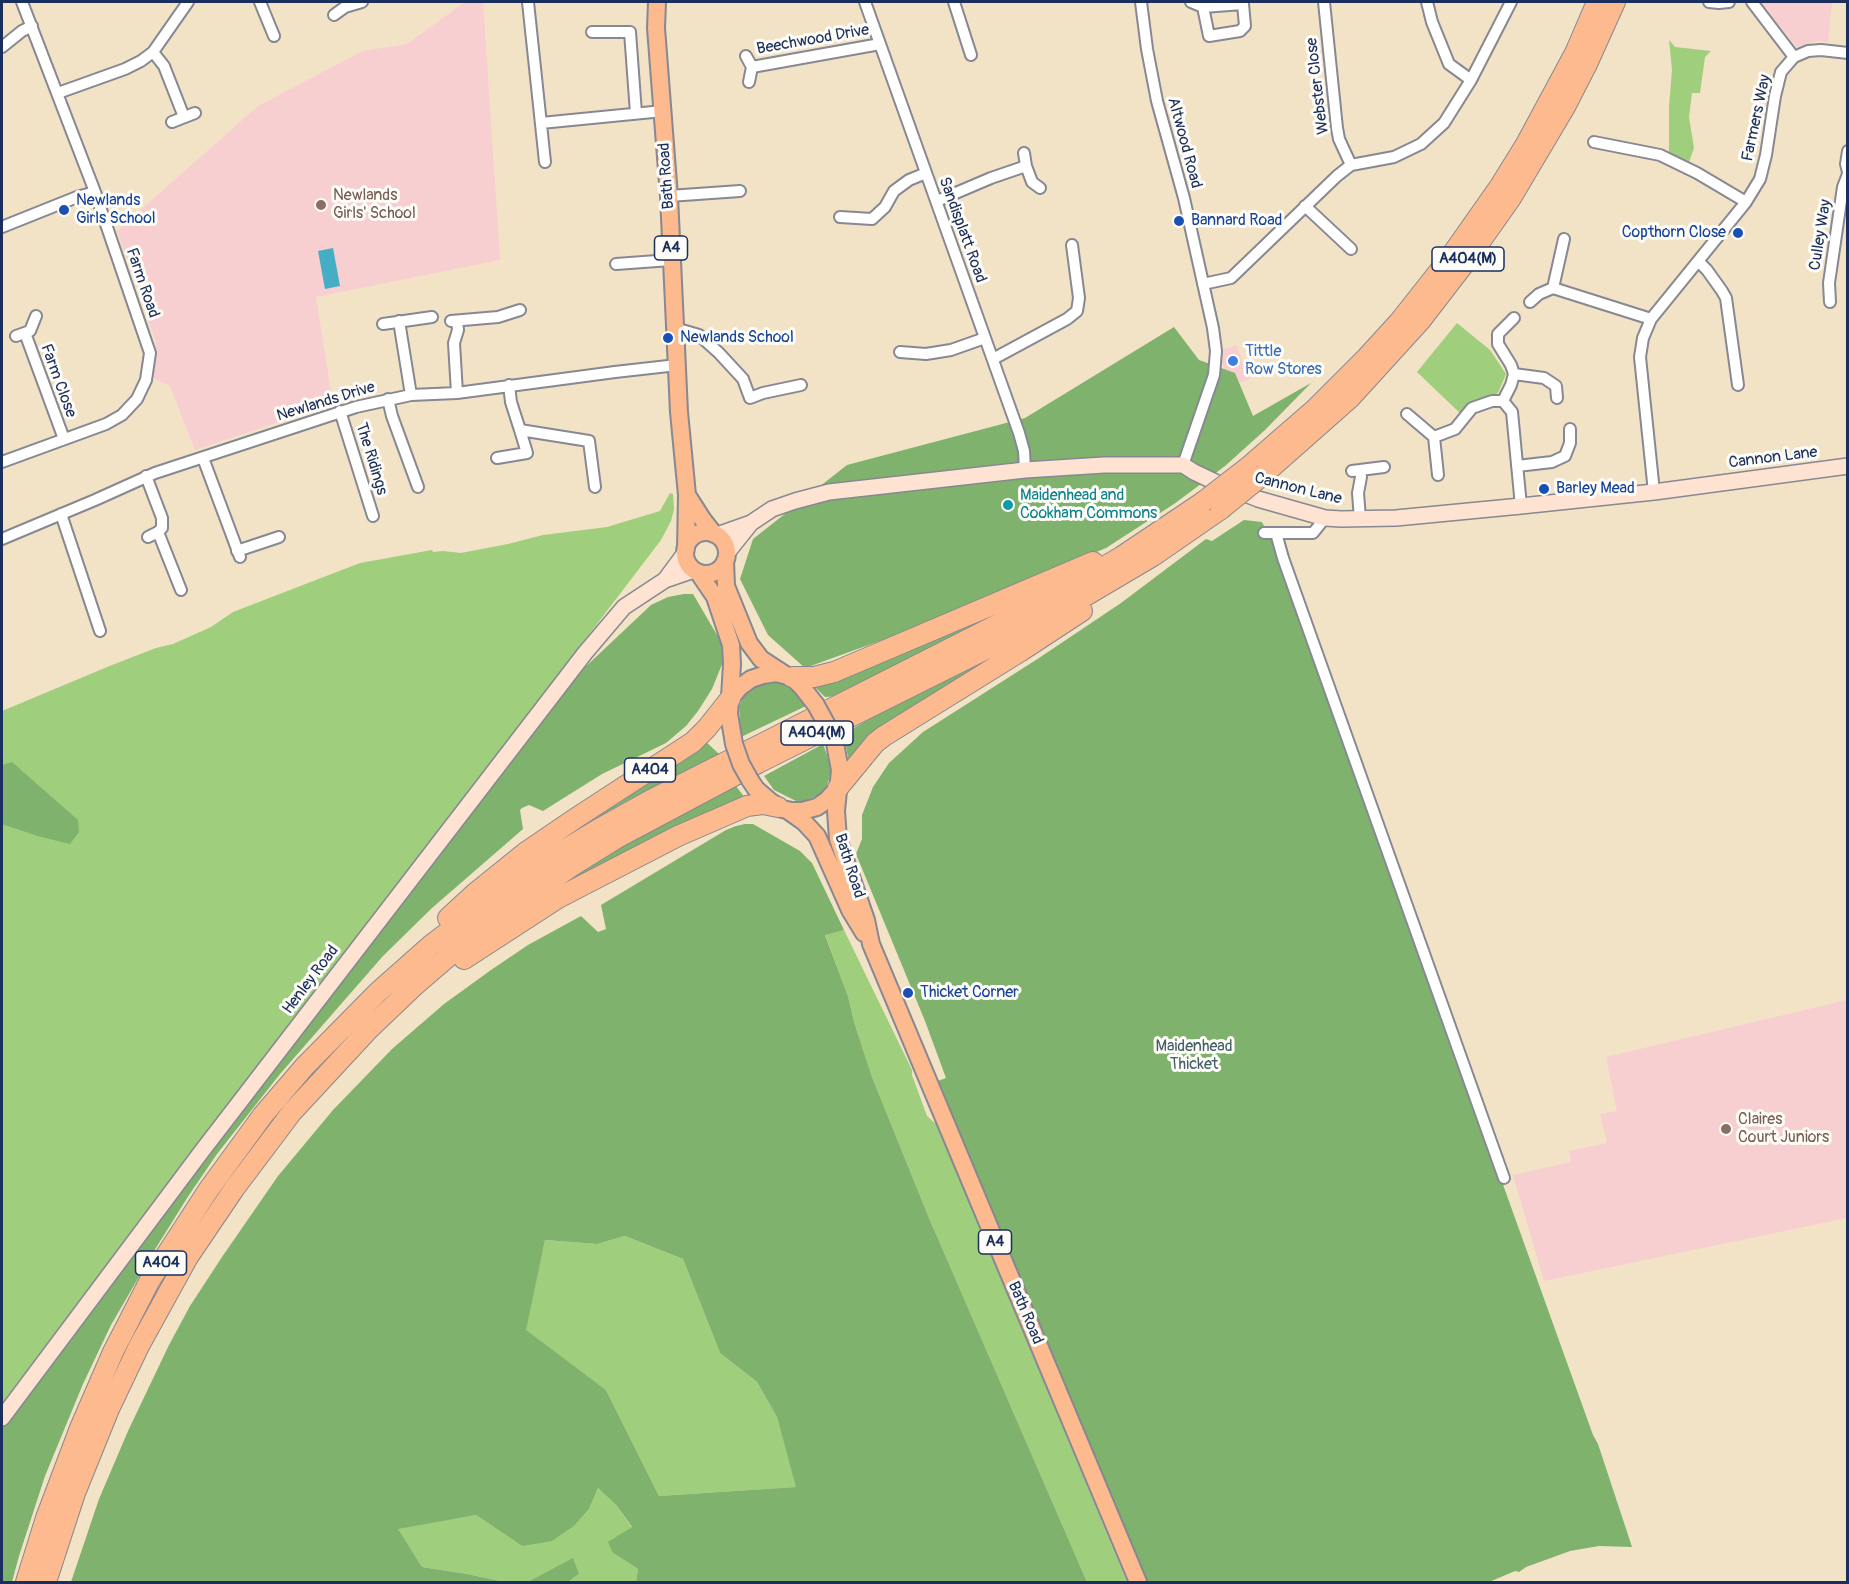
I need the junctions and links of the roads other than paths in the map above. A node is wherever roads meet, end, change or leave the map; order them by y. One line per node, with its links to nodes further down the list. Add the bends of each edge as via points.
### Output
1 (24, 2): 22 (street, Farm Road)
2 (188, 2): 27 (street)
3 (260, 2): 24 (street)
4 (362, 2): 21 (street)
5 (528, 2): 39 (street)
6 (657, 2): 36 (main road, Bath Road / A4)
7 (865, 2): 25 (street, Sandisplatt Road)
8 (954, 2): 29 (street)
9 (1141, 2): 63 (street, Altwood Road, via 1157,101)
10 (1191, 2): 20 (street)
11 (1324, 2): 44 (street, Webster Close, via 1337,128)
12 (1427, 2): 33 (street, via 1449,64)
13 (1511, 2): 33 (street)
14 (1597, 2): 102 (highway, A404(M), via 1571,61 1526,144 1449,260 1368,357 1287,435)
15 (1615, 2): 102 (highway, A404(M), via 1565,107 1511,198 1468,259 1350,398)
16 (1709, 2): 17 (street)
17 (1729, 2)
18 (1752, 2): 31 (street)
19 (1243, 3): 20 (street); 20 (street, via 1245,26 1240,31 1209,36)
20 (1203, 7)
21 (334, 15)
22 (32, 26): 26 (street); 35 (street, Farm Road)
23 (592, 32): 37 (street, via 630,32)
24 (274, 36)
25 (880, 44): 32 (street, Beechwood Drive); 46 (street, Sandisplatt Road)
26 (2, 47)
27 (153, 52): 35 (street, via 125,69); 38 (street, via 190,115)
28 (1848, 53): 31 (street, via 1821,50)
29 (971, 55)
30 (746, 56): 32 (street, Beechwood Drive)
31 (1794, 57): 53 (street, Farmers Way, via 1781,72 1760,179)
32 (752, 67): 34 (street, Beechwood Drive)
33 (1471, 80): 44 (street, via 1444,123 1421,144 1394,156)
34 (749, 82)
35 (58, 93): 50 (street, Farm Road)
36 (663, 111): 37 (street); 51 (main road, Bath Road / A4)
37 (636, 113): 39 (street)
38 (172, 122)
39 (540, 123): 43 (street)
40 (1594, 142): 53 (street, via 1660,155)
41 (1848, 151): 47 (street, Culley Way)
42 (1024, 153): 45 (street)
43 (545, 162)
44 (1351, 165): 54 (street)
45 (1026, 166): 48 (street, via 1032,182); 52 (street)
46 (927, 173): 52 (street, Sandisplatt Road); 55 (street, via 894,191 872,219)
47 (1848, 173): 66 (street, Culley Way, via 1828,283)
48 (1041, 188)
49 (740, 191): 51 (street)
50 (96, 192): 56 (street); 93 (street, Farm Road, via 150,353 146,380 122,415)
51 (669, 196): 60 (main road, Bath Road / A4)
52 (937, 201): 75 (street, Sandisplatt Road)
53 (1746, 202): 61 (street, Farmers Way)
54 (1305, 206): 59 (street); 63 (street, via 1231,278)
55 (840, 217)
56 (2, 227)
57 (1564, 239): 64 (street)
58 (1072, 245): 77 (street, via 1077,311)
59 (1351, 249)
60 (671, 260): 62 (street); 74 (main road, Bath Road / A4)
61 (1698, 261): 71 (street, Farmers Way); 82 (street, via 1726,298)
62 (616, 264)
63 (1203, 284): 97 (street, Altwood Road, via 1216,351 1214,375)
64 (1553, 288): 65 (street); 71 (street)
65 (1530, 302)
66 (1830, 302)
67 (520, 310): 83 (street, via 498,317 454,321 458,330 454,344)
68 (36, 316): 93 (street, Farm Close, via 30,331 20,335)
69 (432, 317): 72 (street)
70 (1514, 318): 79 (street, via 1498,334 1498,344)
71 (1651, 319): 107 (street, Farmers Way, via 1640,357)
72 (399, 321): 73 (street); 84 (street)
73 (383, 324)
74 (675, 328): 78 (main road, Bath Road / A4); 81 (street, via 699,335 712,347 743,379 750,398)
75 (985, 338): 76 (street, via 951,350 926,354); 77 (street, Sandisplatt Road)
76 (900, 352)
77 (993, 359): 101 (street, Sandisplatt Road, via 1019,433)
78 (677, 365): 80 (street, Newlands Drive); 108 (main road, Bath Road / A4)
79 (1514, 374): 85 (street, via 1544,378 1556,386); 87 (street)
80 (509, 385): 83 (street, Newlands Drive); 91 (street)
81 (801, 385)
82 (1738, 385)
83 (457, 393): 84 (street, Newlands Drive)
84 (411, 395): 86 (street, Newlands Drive)
85 (1557, 398)
86 (388, 399): 88 (street, Newlands Drive); 105 (street)
87 (1503, 401): 92 (street, via 1472,408 1455,429); 98 (street, via 1512,412)
88 (340, 411): 94 (street, Newlands Drive); 111 (street, The Ridings)
89 (1407, 414): 92 (street)
90 (1570, 429): 98 (street, via 1565,456 1552,462)
91 (520, 430): 95 (street, via 527,453); 106 (street, via 589,441)
92 (1434, 437): 103 (street)
93 (64, 439): 96 (street, Farm Road)
94 (203, 458): 104 (street, Newlands Drive); 118 (street, via 239,554)
95 (497, 458)
96 (2, 462)
97 (1183, 465): 101 (street, Cannon Lane); 112 (street, Cannon Lane, via 1257,499)
98 (1517, 466): 109 (street)
99 (1848, 466): 107 (street, Cannon Lane)
100 (1384, 467): 113 (street, via 1356,470 1361,477)
101 (1025, 470): 114 (street, Cannon Lane, via 829,492 772,509)
102 (1256, 471): 120 (highway, A404(M), bridge)
103 (1438, 475)
104 (146, 476): 110 (street, Newlands Drive); 125 (street, via 167,516 162,528 153,534)
105 (418, 487)
106 (595, 487)
107 (1654, 492): 109 (street, Cannon Lane)
108 (687, 495): 117 (main road, Bath Road / A4); 121 (main road, Bath Road / A4)
109 (1521, 506): 113 (street, Cannon Lane)
110 (61, 514): 119 (street, Newlands Drive); 126 (street)
111 (373, 516)
112 (1325, 518): 113 (street, Cannon Lane); 116 (street, via 1313,533)
113 (1359, 519)
114 (751, 523): 117 (street, Cannon Lane); 122 (street, Cannon Lane)
115 (1264, 533): 116 (street)
116 (1276, 533): 134 (street)
117 (715, 534): 121 (main road, via 706,532 691,538); 122 (main road, via 724,543)
118 (279, 537)
119 (2, 539)
120 (1151, 548): 127 (highway, A404(M), via 1082,566 834,672 814,677); 129 (highway, A404(M), via 1072,618 884,736); 132 (highway, A404(M), via 1095,573 597,830 493,898); 133 (highway, A404(M), via 1075,602 1037,623 758,763 593,853 463,944)
121 (686, 551): 123 (main road, via 687,561); 124 (street, Henley Road)
122 (726, 557): 123 (main road, via 716,571); 127 (main road, via 726,586 749,643 760,659)
123 (696, 571): 124 (street, Henley Road); 128 (main road, via 715,597 729,637)
124 (665, 579): 135 (street, Henley Road, via 624,607 585,653)
125 (181, 590)
126 (100, 631)
127 (788, 675): 128 (main road, via 756,676); 129 (main road, bridge, via 816,705 834,738 839,762)
128 (730, 699): 130 (main road, bridge, via 729,720 741,764 761,794); 132 (highway, A404, via 693,742 526,852 474,894 418,945)
129 (838, 788): 130 (main road, via 817,807 802,811); 131 (main road, Bath Road / A4, via 838,839)
130 (783, 808): 131 (main road, Bath Road / A4, via 817,836 857,924); 133 (highway, A404, via 756,804 732,811 586,883 501,933)
131 (871, 944): 138 (main road, Bath Road / A4)
132 (378, 992): 136 (highway, A404, via 263,1115 156,1271 113,1352 80,1428)
133 (369, 1029): 137 (highway, A404, via 292,1112 183,1266 109,1409 75,1493)
134 (1504, 1178)
135 (2, 1418)
136 (26, 1582)
137 (46, 1582)
138 (1138, 1582)

